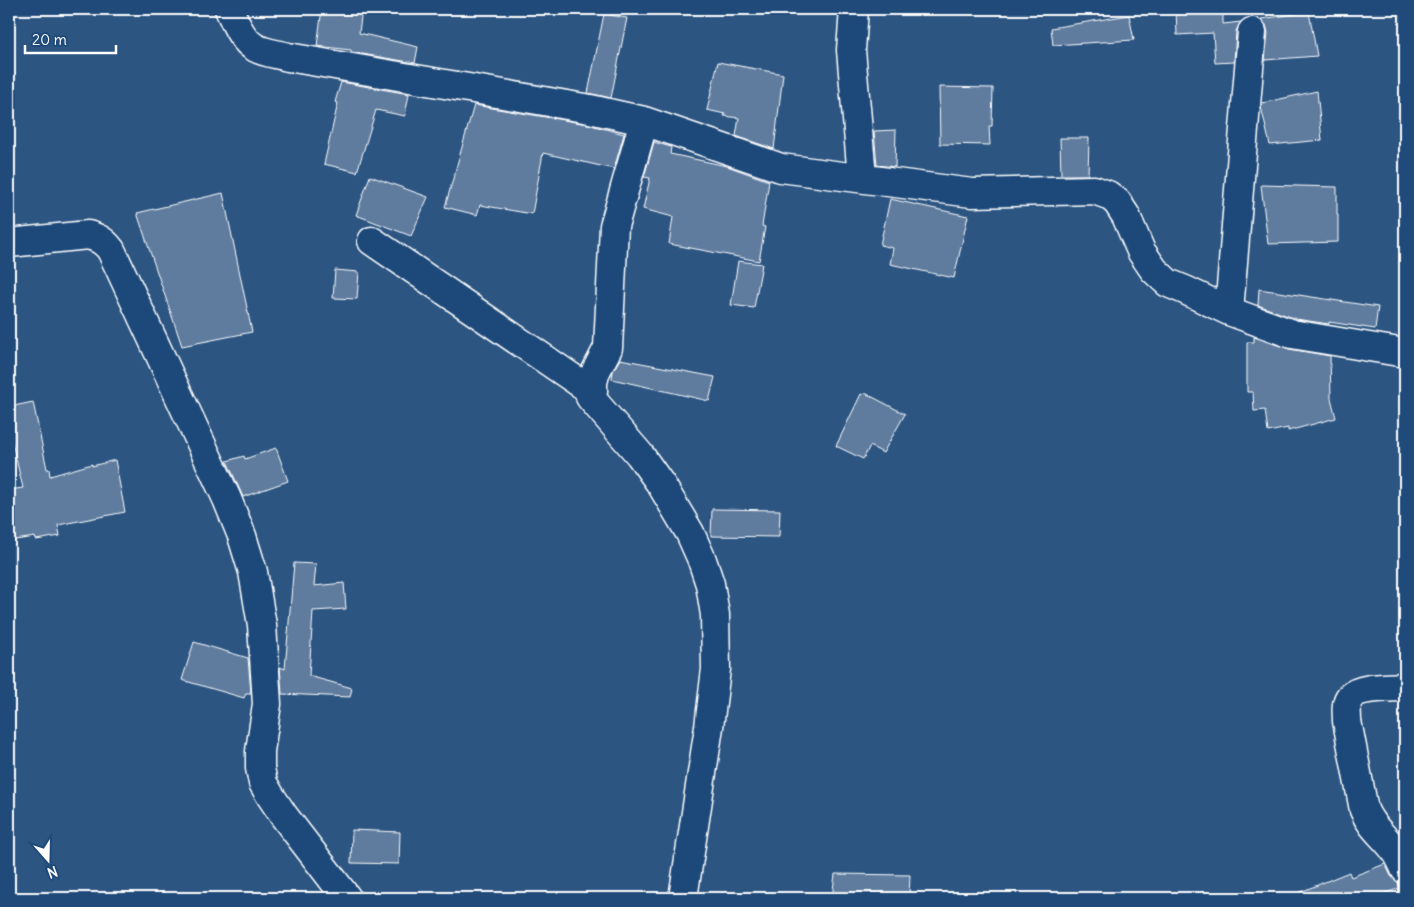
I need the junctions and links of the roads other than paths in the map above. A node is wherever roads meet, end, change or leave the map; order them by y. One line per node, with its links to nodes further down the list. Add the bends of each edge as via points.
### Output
1 (229, 9): 4 (street, via 250,44 265,52)
2 (854, 9): 5 (street, via 851,50)
3 (1252, 32): 8 (street)
4 (644, 121): 5 (street, via 781,168); 10 (street, via 614,226 608,348 596,371)
5 (862, 177): 8 (street, via 972,193 1094,190 1108,195 1126,216 1141,251 1154,270 1168,283)
6 (372, 241): 10 (street)
7 (9, 243): 13 (street, via 88,235 105,242 111,250 227,499 253,572 262,625 267,689 260,751 263,784)
8 (1228, 311): 9 (street, via 1292,334)
9 (1405, 353)
10 (593, 392): 14 (street, via 590,397 662,486 690,533 710,584 715,615 716,669)
11 (1405, 687): 12 (street, via 1374,688 1356,693 1350,697 1347,710 1364,810 1372,826 1394,848)
12 (1405, 869)
13 (348, 898)
14 (682, 898)

